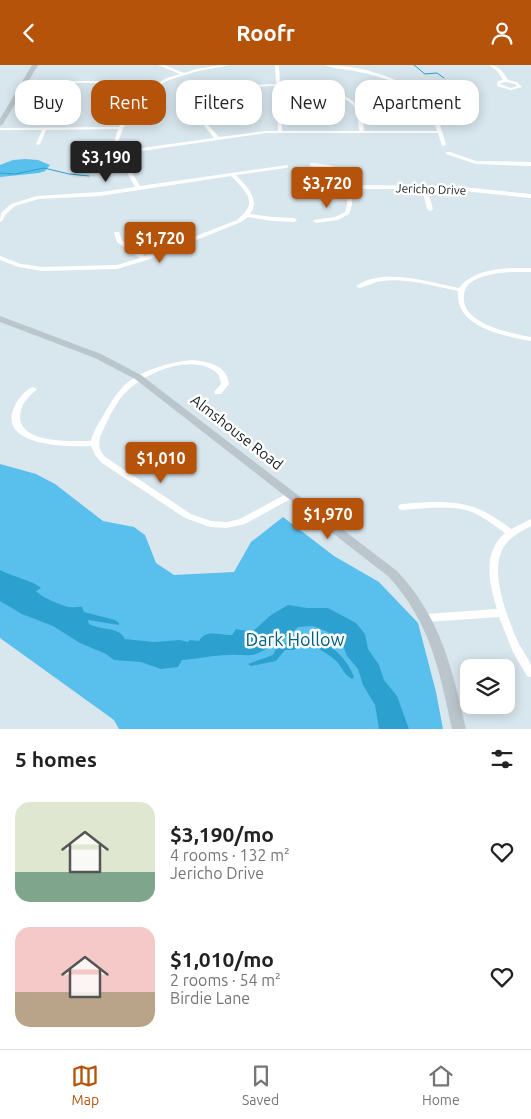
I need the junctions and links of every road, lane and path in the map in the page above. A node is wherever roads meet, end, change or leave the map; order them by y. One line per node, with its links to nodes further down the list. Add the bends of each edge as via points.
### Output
1 (35, 65): 15 (main road)
2 (160, 65): 7 (street)
3 (229, 65): 7 (street)
4 (277, 65): 8 (street)
5 (328, 65): 20 (street, via 376,75 410,89 428,105)
6 (491, 65): 10 (street)
7 (183, 74): 9 (street)
8 (278, 80)
9 (166, 81)
10 (506, 81)
11 (272, 85): 21 (street, via 237,89 206,102 200,110 201,117)
12 (345, 99): 19 (street, via 356,108)
13 (121, 125): 17 (street)
14 (280, 125): 18 (street)
15 (0, 126): 16 (street)
16 (45, 128): 17 (street); 22 (street)
17 (120, 128): 24 (street)
18 (280, 132): 19 (street); 21 (street)
19 (362, 132): 20 (street)
20 (439, 132): 23 (street)
21 (218, 139): 24 (street)
22 (38, 144)
23 (444, 145)
24 (117, 153): 32 (street)
25 (448, 153): 26 (street, via 476,162)
26 (531, 164)
27 (312, 165): 30 (street, via 340,171 345,175)
28 (286, 166): 29 (street)
29 (232, 174): 32 (street); 35 (street, via 252,199 252,209)
30 (348, 187): 31 (street, Jericho Drive); 38 (street, via 351,205 347,213)
31 (424, 187): 33 (street, Jericho Drive); 34 (street)
32 (138, 189): 36 (street, via 33,198 8,208)
33 (531, 197)
34 (430, 209)
35 (247, 215): 37 (street); 41 (street)
36 (0, 220)
37 (294, 220)
38 (316, 221)
39 (117, 233): 41 (street, via 119,241)
40 (0, 258): 41 (street, via 20,266 54,269 112,268)
41 (145, 259)
42 (531, 270): 44 (street, via 484,274 469,281)
43 (359, 286): 44 (street, via 379,279 398,279)
44 (461, 290): 46 (street, via 463,307 476,321 499,332)
45 (0, 319): 47 (main road, Almshouse Road, via 98,356)
46 (531, 339)
47 (141, 379): 49 (street, via 172,364 199,363 214,367 224,376 225,384); 50 (street, via 123,391); 51 (main road, Almshouse Road)
48 (33, 389): 50 (street, via 16,412 16,421 22,432 62,445)
49 (218, 392)
50 (94, 443): 51 (street, via 105,461 200,522 221,525 242,522)
51 (291, 495): 56 (main road, Almshouse Road, via 393,574 409,590)
52 (402, 507): 54 (street, via 448,505 470,508)
53 (531, 522): 54 (street)
54 (511, 533): 55 (street, via 500,543 493,559 492,578)
55 (502, 613): 56 (street); 57 (street, via 512,641)
56 (426, 618): 58 (main road, Almshouse Road, via 435,636)
57 (531, 673)
58 (459, 729)

